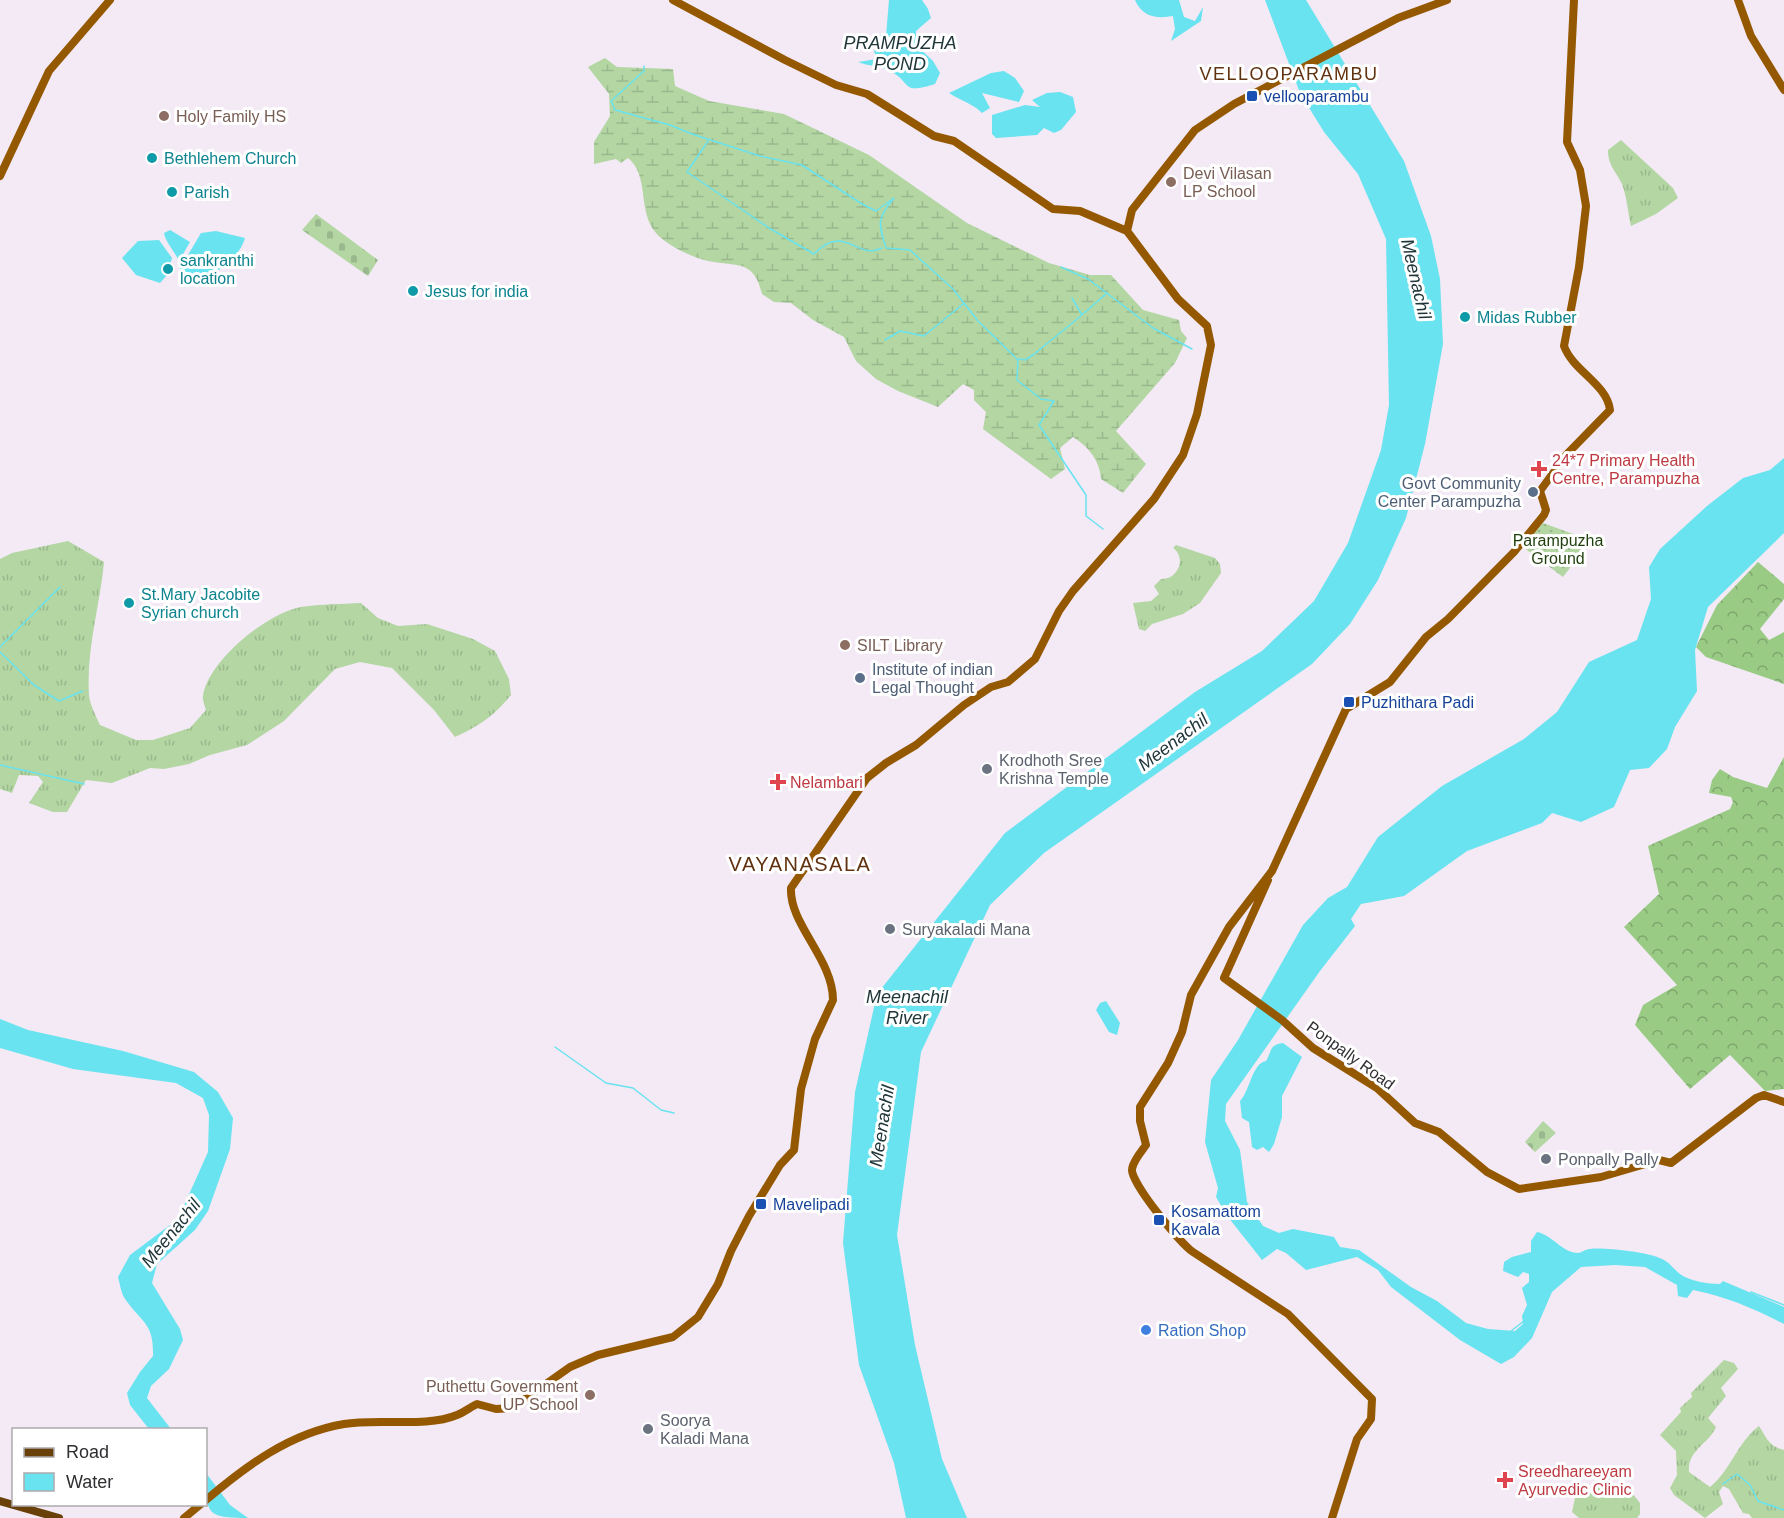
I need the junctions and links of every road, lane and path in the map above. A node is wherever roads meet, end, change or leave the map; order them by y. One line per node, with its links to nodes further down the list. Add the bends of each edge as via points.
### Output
1 (110, 0): 7 (main road, via 49,71)
2 (673, 0): 8 (main road, via 836,85 867,94 934,136 954,141 1053,209 1080,211)
3 (1447, 0): 8 (main road, via 1398,18 1234,104 1195,130 1132,210)
4 (1574, 0): 9 (main road, via 1567,142 1580,170 1586,206 1564,346 1569,358 1604,394 1610,410 1567,454 1540,491 1544,515 1514,552 1426,637 1390,682 1346,709)
5 (1738, 0): 6 (main road, via 1751,36)
6 (1784, 90)
7 (0, 176)
8 (1127, 231): 11 (main road, via 1178,298 1207,326 1210,359 1183,455 1154,499 1073,591 1035,659 1008,682 991,687 964,705 916,745 867,778 791,888 794,910 820,953 833,1000 815,1039 801,1089 794,1150 780,1165 749,1216 704,1310 673,1337 598,1355 570,1367 512,1408 477,1404 456,1416 345,1424 302,1434 228,1481)
9 (1272, 871): 10 (main road, Ponpally Road, via 1224,978 1313,1048 1377,1089 1415,1123 1438,1131 1487,1172 1519,1189 1601,1177 1659,1160 1671,1163 1756,1098 1764,1095); 16 (main road, via 1229,927 1191,995 1182,1032 1168,1063 1140,1107 1146,1144 1132,1168 1132,1180 1179,1242 1288,1314 1372,1399 1371,1419 1357,1438)
10 (1784, 1102)
11 (207, 1499)
12 (17, 1506): 14 (main road)
13 (199, 1506): 15 (main road)
14 (59, 1518)
15 (184, 1518)
16 (1332, 1518)

